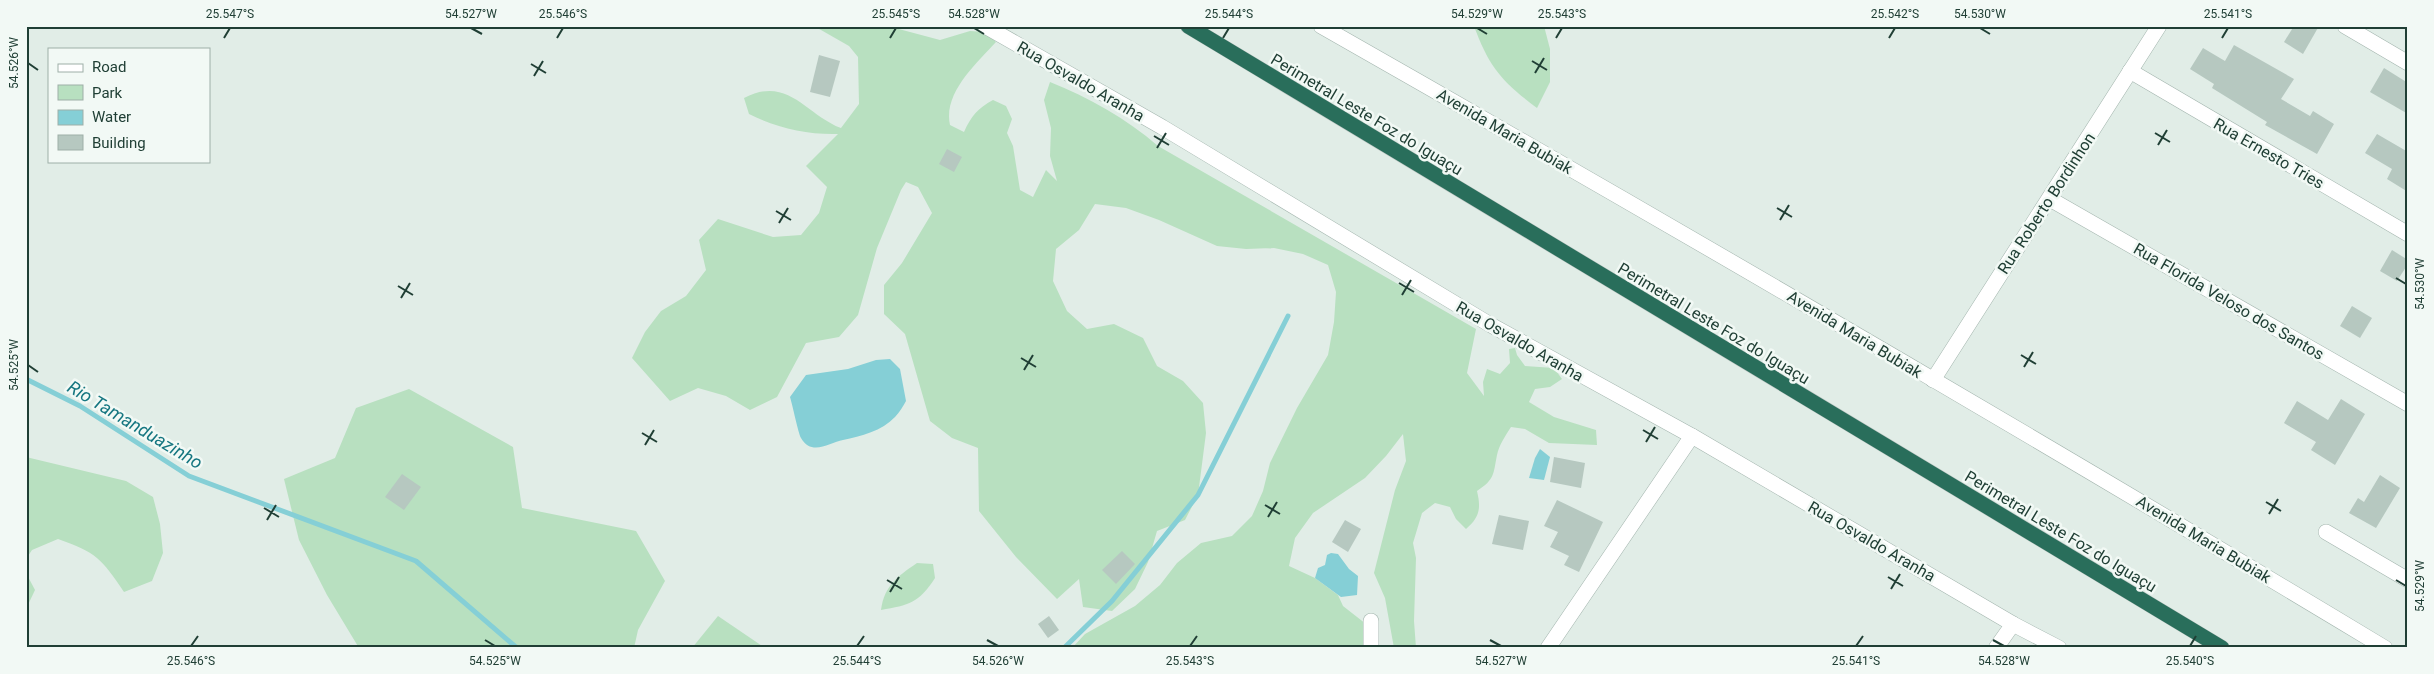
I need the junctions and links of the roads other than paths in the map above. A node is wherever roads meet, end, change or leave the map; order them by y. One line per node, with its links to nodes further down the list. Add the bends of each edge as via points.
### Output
1 (986, 26): 12 (street, Rua Osvaldo Aranha, via 1162,127 1489,324)
2 (1188, 26): 21 (highway, Perimetral Leste Foz do Iguaçu)
3 (1321, 26): 10 (street, Avenida Maria Bubiak)
4 (2159, 26): 7 (street, Rua Roberto Bordinhon)
5 (2345, 26): 6 (street)
6 (2408, 63)
7 (2130, 71): 8 (street, Rua Roberto Bordinhon); 9 (street, Rua Ernesto Tries)
8 (2050, 199): 10 (street, Rua Roberto Bordinhon); 11 (street, Rua Florida Veloso dos Santos)
9 (2408, 234)
10 (1932, 380): 22 (street, Avenida Maria Bubiak)
11 (2408, 404)
12 (1692, 436): 16 (street, Rua Osvaldo Aranha); 18 (street)
13 (2326, 532): 14 (street)
14 (2408, 580)
15 (1371, 621): 17 (street)
16 (2013, 624): 19 (street); 20 (street, Rua Osvaldo Aranha)
17 (1371, 648)
18 (1548, 648)
19 (1996, 648)
20 (2058, 648)
21 (2222, 648)
22 (2385, 648)

